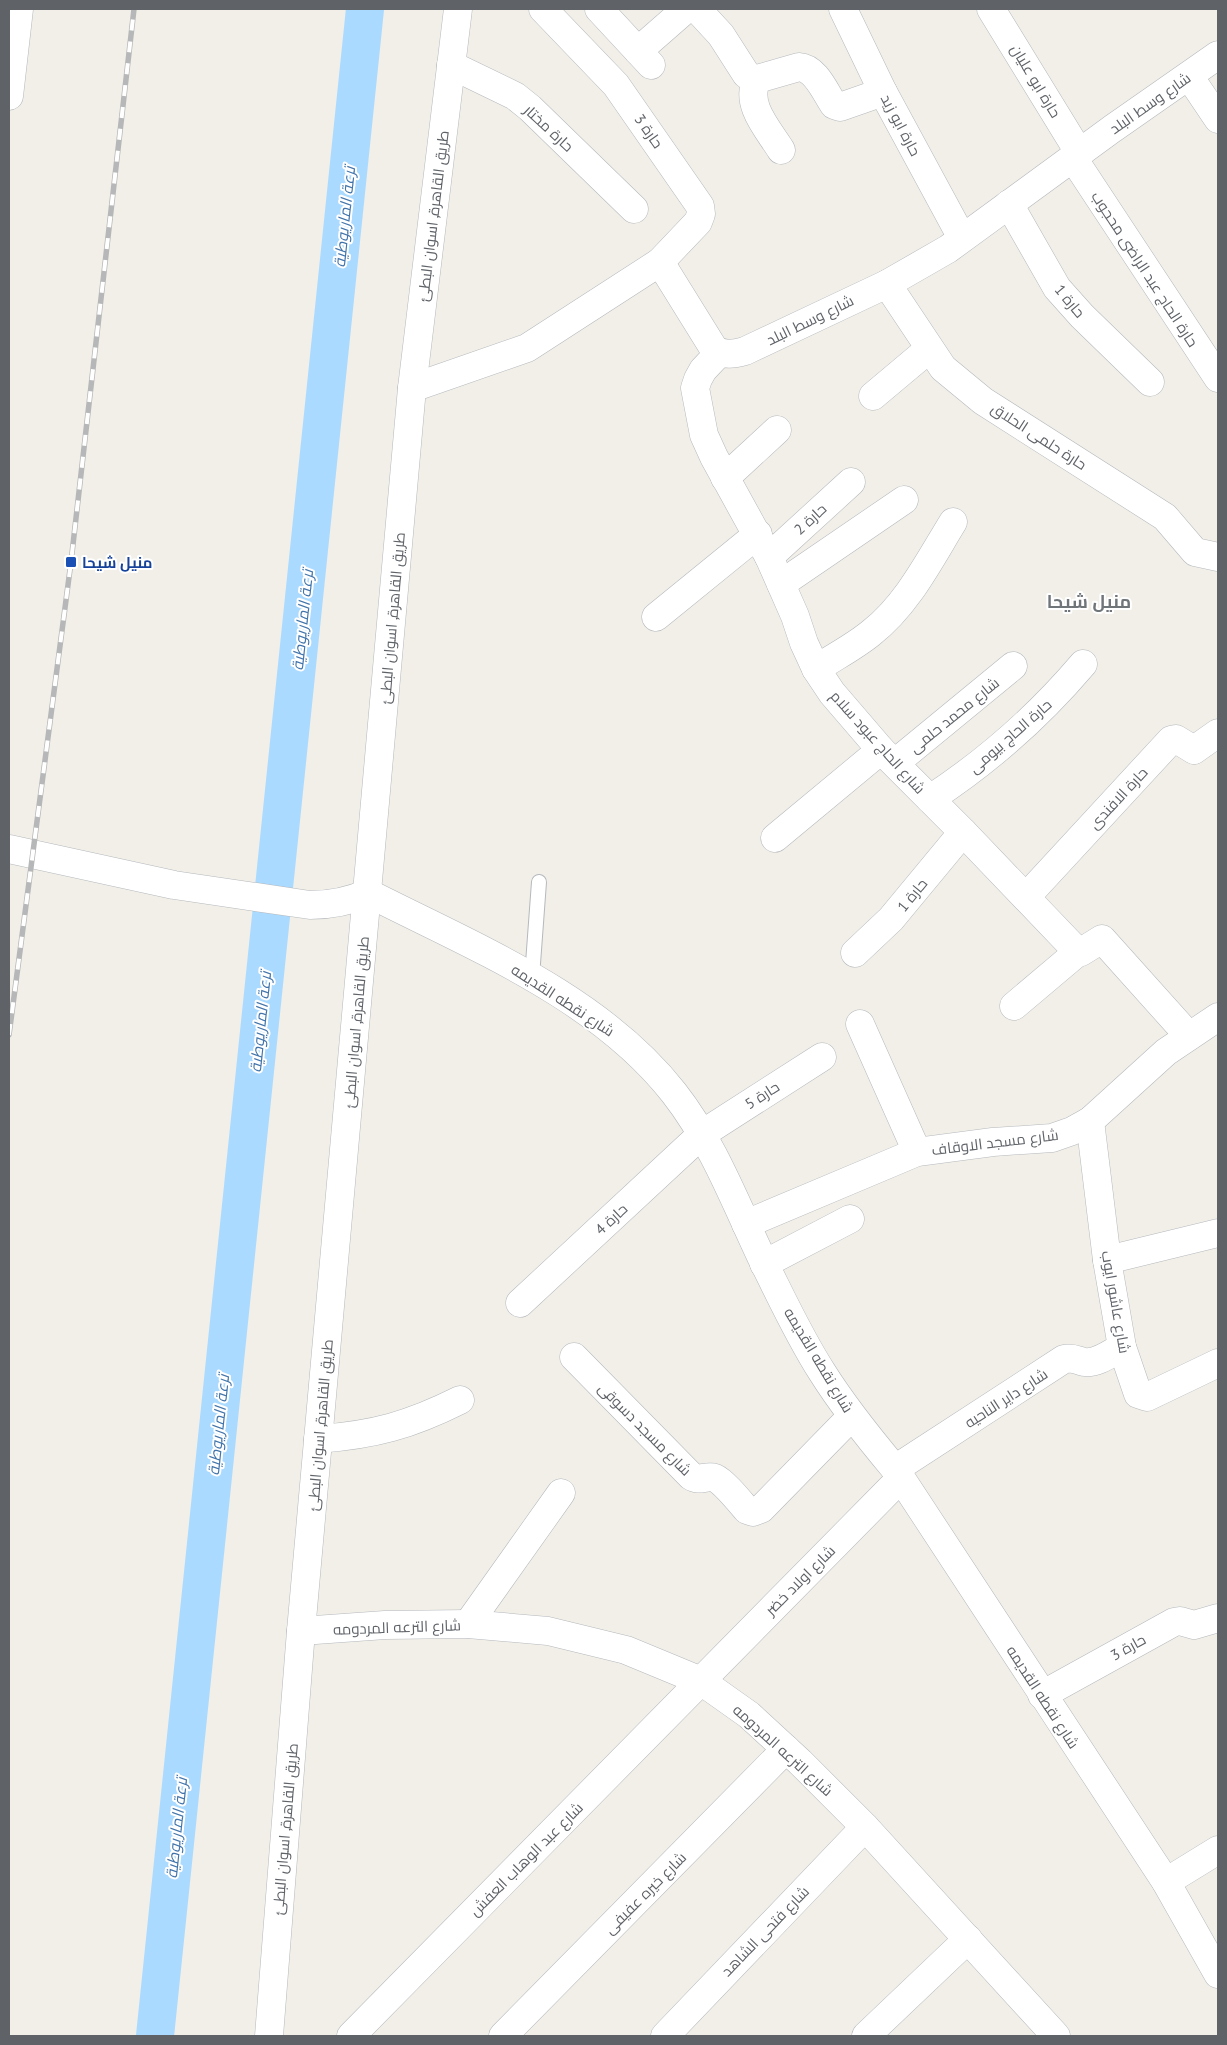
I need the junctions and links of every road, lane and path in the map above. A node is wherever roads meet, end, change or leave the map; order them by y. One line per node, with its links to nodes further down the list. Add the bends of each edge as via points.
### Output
1 (19, 9): 9 (street)
2 (458, 9): 11 (street, طريق القاهرة, اسوان البطئ)
3 (543, 9): 22 (street, حارة 3, via 616,84 700,206 698,222)
4 (599, 9): 5 (street, via 644,58)
5 (686, 9)
6 (698, 9): 13 (street, via 721,35 746,74)
7 (843, 9): 14 (street, حارة ابو زيد)
8 (991, 9): 18 (street, حارة ابو عليان)
9 (12, 37): 15 (street)
10 (1218, 55): 12 (street, شارع وسط البلد)
11 (451, 65): 20 (street, حارة مختار, via 515,96); 28 (street, طريق القاهرة, اسوان البطئ)
12 (1189, 76): 16 (street); 18 (street, شارع وسط البلد)
13 (757, 79): 14 (street, via 806,67 834,105 840,107); 17 (street, via 752,92 754,106)
14 (883, 92): 21 (street, حارة ابو زيد)
15 (9, 96)
16 (1218, 119)
17 (781, 150)
18 (1076, 156): 19 (street, شارع وسط البلد); 26 (street, حارة الحاج عبد الراضى محجوب)
19 (1009, 204): 21 (street, شارع وسط البلد); 27 (street, حارة 1, via 1057,288)
20 (634, 209)
21 (962, 238): 23 (street, شارع وسط البلد)
22 (660, 262): 25 (street, via 708,342); 28 (street, via 527,348)
23 (887, 284): 24 (street, حارة حلمى الحلاق); 25 (street, شارع وسط البلد, via 745,351 728,355)
24 (929, 349): 29 (street); 36 (street, حارة حلمى الحلاق, via 943,368 983,401 1165,517 1195,552)
25 (719, 353): 31 (street, شارع الحاج عبود سلام, via 703,370 695,388 704,435)
26 (1218, 378)
27 (1150, 382)
28 (412, 388): 49 (street, طريق القاهرة, اسوان البطئ)
29 (873, 396)
30 (777, 430): 31 (street)
31 (725, 478): 35 (street, شارع الحاج عبود سلام)
32 (851, 482): 35 (street, حارة 2)
33 (904, 500): 37 (street)
34 (953, 522): 41 (street, via 891,615 871,634)
35 (764, 545): 37 (street, شارع الحاج عبود سلام); 38 (street, حارة 2)
36 (1218, 557)
37 (781, 584): 41 (street, شارع الحاج عبود سلام)
38 (656, 617)
39 (1083, 664): 44 (street, حارة الحاج بيومى, via 1057,695 997,751)
40 (1013, 666): 43 (street, شارع محمد حلمى)
41 (816, 669): 43 (street, شارع الحاج عبود سلام, via 832,693)
42 (1218, 733): 50 (street, حارة الافندى, via 1194,750 1176,739 1171,740)
43 (888, 757): 44 (street, شارع الحاج عبود سلام); 46 (street, شارع محمد حلمى)
44 (930, 799): 45 (street, شارع الحاج عبود سلام)
45 (963, 832): 50 (street, شارع الحاج عبود سلام); 52 (street, حارة 1, via 891,919)
46 (775, 838)
47 (9, 849): 49 (street, via 174,885 310,905 350,901)
48 (539, 882): 53 (lane)
49 (368, 893): 53 (street, شارع نقطه القديمه); 72 (street, طريق القاهرة, اسوان البطئ)
50 (1026, 897): 51 (street, شارع الحاج عبود سلام)
51 (1078, 952): 54 (street); 56 (street, via 1102,939)
52 (855, 953)
53 (532, 977): 59 (street, شارع نقطه القديمه, via 617,1034 674,1093)
54 (1014, 1006)
55 (860, 1024): 60 (street)
56 (1208, 1029): 58 (street, شارع مسجد الاوقاف, via 1142,1072)
57 (822, 1057): 59 (street, حارة 5)
58 (1090, 1121): 60 (street, شارع مسجد الاوقاف, via 1052,1138); 64 (street, شارع عاشور ايوب)
59 (702, 1134): 62 (street, شارع نقطه القديمه); 66 (street, حارة 4)
60 (917, 1152): 62 (street, شارع مسجد الاوقاف)
61 (850, 1219): 65 (street)
62 (746, 1224): 65 (street, شارع نقطه القديمه)
63 (1218, 1233): 64 (street)
64 (1108, 1260): 67 (street, شارع عاشور ايوب)
65 (764, 1264): 71 (street, شارع نقطه القديمه, via 821,1371)
66 (520, 1303)
67 (1122, 1347): 69 (street, شارع عاشور ايوب, via 1138,1394 1147,1398); 73 (street, شارع داير الناحيه, via 1091,1362 1064,1359)
68 (574, 1356): 71 (street, شارع مسجد دسوقى, via 691,1476 698,1480 710,1477 719,1480 747,1510 753,1512 761,1509)
69 (1218, 1363)
70 (460, 1400): 72 (street, via 427,1417 392,1429 356,1437)
71 (852, 1416): 73 (street, شارع نقطه القديمه)
72 (318, 1439): 77 (street, طريق القاهرة, اسوان البطئ)
73 (898, 1474): 78 (street, شارع اولاد خضر); 79 (street, شارع نقطه القديمه)
74 (561, 1493): 76 (street)
75 (1218, 1618): 79 (street, حارة 3, via 1194,1625 1174,1622)
76 (468, 1624): 77 (street, شارع الترعه المردومه); 78 (street, شارع الترعه المردومه, via 548,1631 626,1650)
77 (301, 1631): 87 (street, طريق القاهرة, اسوان البطئ)
78 (701, 1681): 80 (street, شارع الترعه المردومه, via 749,1715); 88 (street, شارع عبد الوهاب العفش)
79 (1042, 1695): 83 (street, شارع نقطه القديمه)
80 (786, 1749): 81 (street, شارع الترعه المردومه); 89 (street, شارع خيره عفيفى)
81 (865, 1826): 84 (street, شارع الترعه المردومه); 90 (street, شارع فتحى الشاهد)
82 (1218, 1850): 83 (street)
83 (1166, 1882): 85 (street, شارع نقطه القديمه)
84 (968, 1939): 86 (street, شارع الترعه المردومه); 91 (street)
85 (1218, 1974)
86 (1048, 2033)
87 (269, 2036)
88 (351, 2036)
89 (503, 2036)
90 (665, 2036)
91 (866, 2036)

